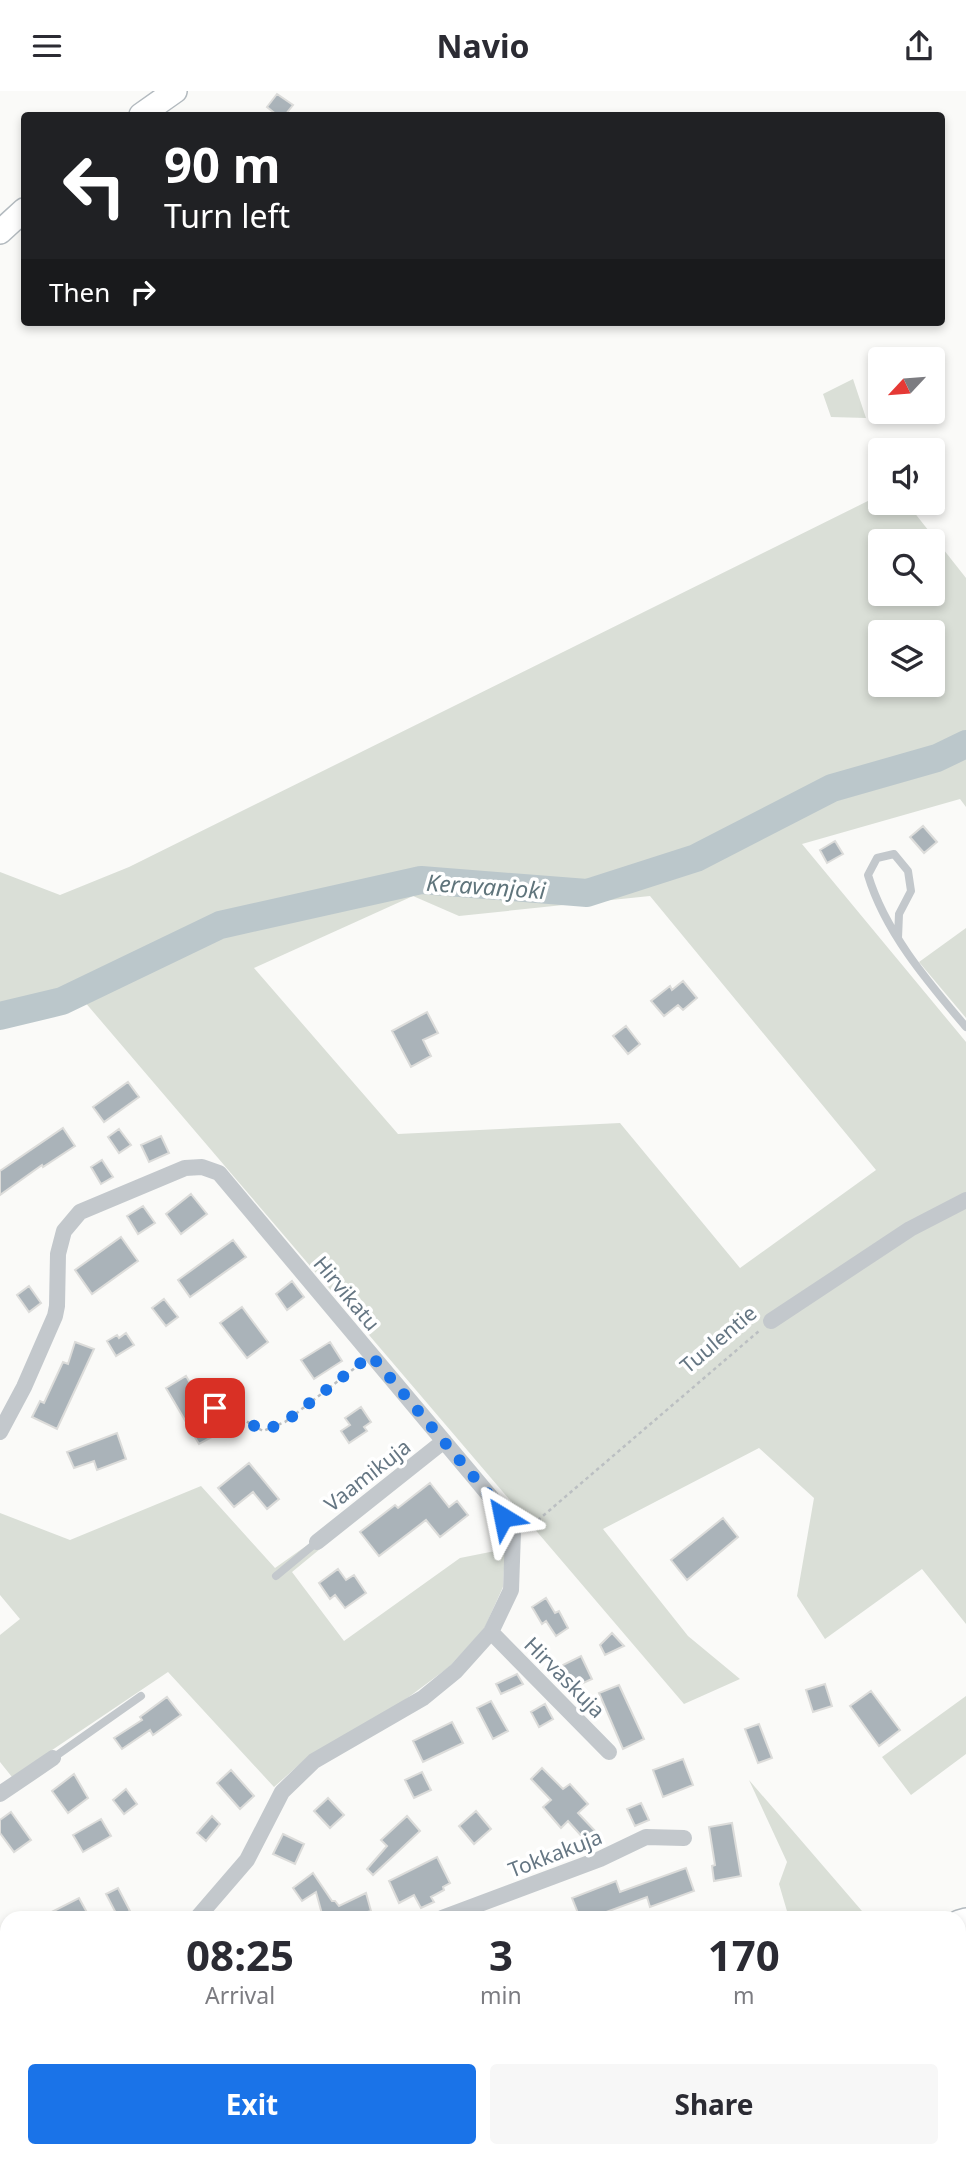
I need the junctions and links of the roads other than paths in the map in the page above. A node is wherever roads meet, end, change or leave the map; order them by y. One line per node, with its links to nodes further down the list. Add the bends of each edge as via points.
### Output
1 (175, 91): 2 (street)
2 (145, 112)
3 (21, 213): 4 (street)
4 (0, 232)
5 (898, 938): 5 (lane, via 899,914 911,891 908,871 894,854 877,858 867,875); 6 (lane)
6 (966, 1027)
7 (966, 1200): 8 (street, Tuulentie, via 910,1229)
8 (771, 1321)
9 (0, 1432): 10 (street, Hirvikatu, via 54,1316 64,1231 80,1212 186,1168 202,1167 219,1173)
10 (444, 1441): 11 (street, Vaamikuja); 13 (street, Hirvikatu, via 494,1501 513,1532 511,1590)
11 (317, 1542): 12 (lane)
12 (276, 1576)
13 (491, 1632): 15 (street, Hirvaskuja); 19 (street, via 456,1671 423,1698 314,1761 282,1792 247,1860)
14 (141, 1696): 16 (lane)
15 (609, 1752)
16 (53, 1758): 17 (street)
17 (0, 1794)
18 (684, 1838): 20 (street, Tokkakuja, via 646,1837)
19 (206, 1911)
20 (461, 1911)

